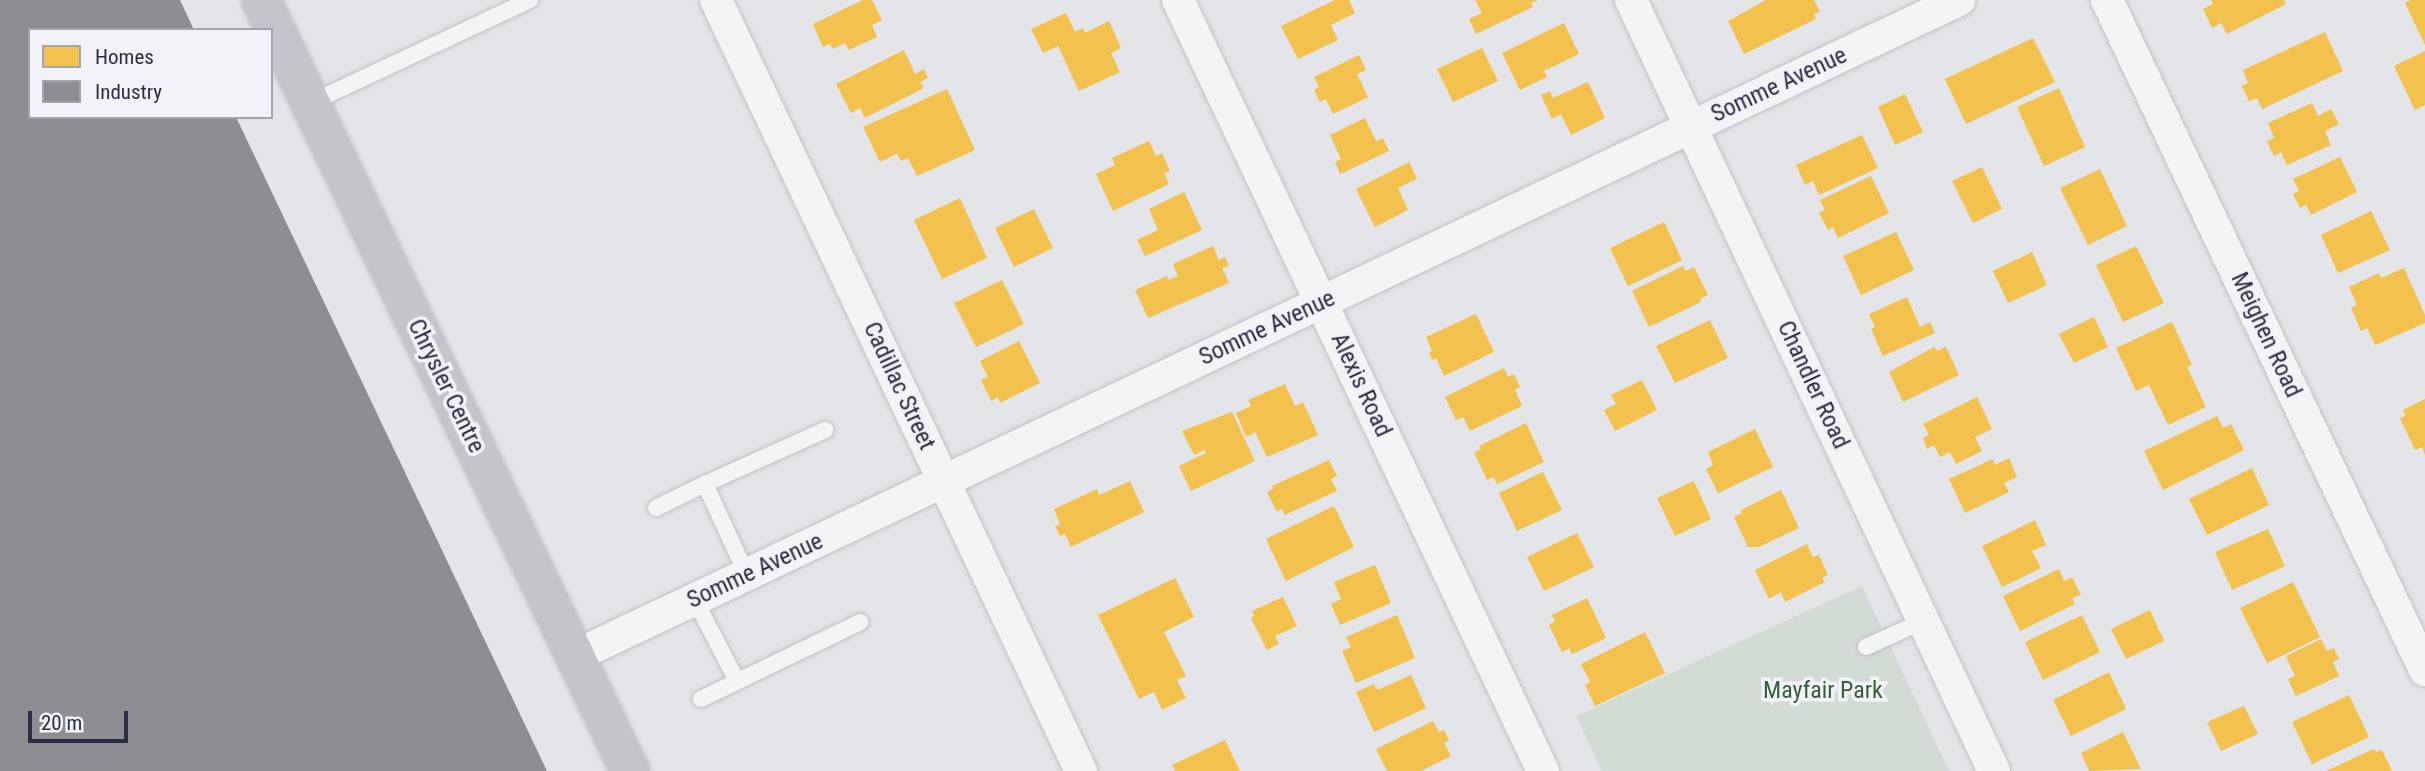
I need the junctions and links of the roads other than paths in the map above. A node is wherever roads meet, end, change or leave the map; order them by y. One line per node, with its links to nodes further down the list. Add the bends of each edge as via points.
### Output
1 (261, 0): 8 (street, Chrysler Centre)
2 (530, 0): 8 (lane)
3 (716, 0): 12 (street, Cadillac Street)
4 (1178, 0): 10 (street, Alexis Road)
5 (1631, 0): 9 (street, Chandler Road)
6 (1959, 0): 9 (street, Somme Avenue)
7 (2107, 0): 21 (street, Meighen Road)
8 (310, 103): 20 (street, Chrysler Centre)
9 (1692, 126): 10 (street, Somme Avenue); 17 (street, Chandler Road)
10 (1321, 302): 12 (street, Somme Avenue); 26 (street, Alexis Road)
11 (825, 430): 13 (lane)
12 (944, 481): 15 (street, Somme Avenue); 25 (street, Cadillac Street)
13 (705, 484): 14 (lane); 15 (lane)
14 (656, 508)
15 (747, 575): 16 (street, Somme Avenue)
16 (695, 600): 20 (street, Somme Avenue); 22 (lane)
17 (1923, 621): 19 (lane); 27 (street, Chandler Road)
18 (860, 622): 22 (lane)
19 (1866, 647)
20 (575, 656): 24 (street, Chrysler Centre)
21 (2425, 670)
22 (737, 681): 23 (lane)
23 (701, 699)
24 (630, 771)
25 (1081, 771)
26 (1543, 771)
27 (1994, 771)

